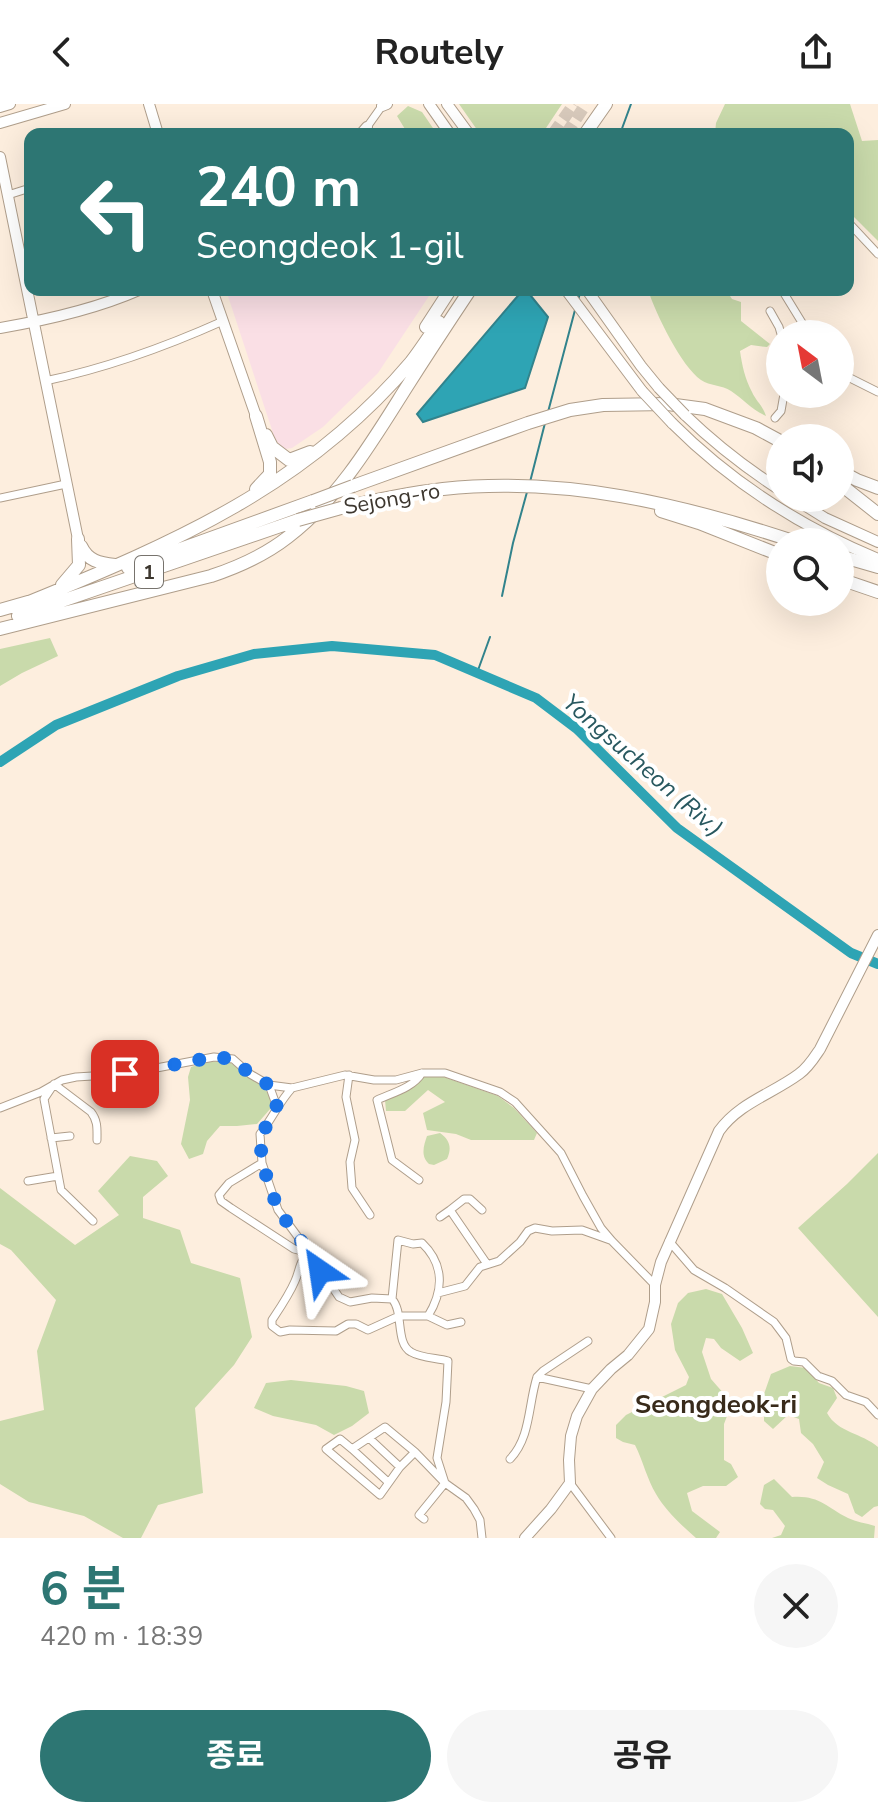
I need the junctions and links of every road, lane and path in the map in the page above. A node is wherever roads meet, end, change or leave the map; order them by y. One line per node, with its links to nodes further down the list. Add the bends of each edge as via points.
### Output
1 (10, 104): 8 (street)
2 (65, 104): 9 (street)
3 (149, 104): 11 (street)
4 (447, 104): 14 (street)
5 (606, 104): 15 (highway)
6 (384, 105): 12 (street)
7 (429, 105): 13 (street)
8 (0, 107)
9 (13, 120): 10 (street); 16 (street)
10 (0, 123)
11 (156, 128)
12 (366, 128)
13 (446, 128)
14 (465, 128)
15 (589, 128)
16 (0, 134)
17 (0, 157): 19 (street)
18 (24, 190): 19 (street)
19 (8, 195): 22 (street)
20 (854, 228): 21 (street)
21 (878, 254)
22 (24, 273)
23 (29, 296): 37 (street)
24 (122, 296): 37 (street)
25 (214, 296): 36 (street)
26 (446, 296): 44 (highway)
27 (458, 296): 44 (highway, via 413,359)
28 (466, 296): 47 (highway)
29 (475, 296): 47 (highway)
30 (570, 296): 63 (street, bridge, via 642,391 739,482 816,530)
31 (591, 296): 50 (street, bridge, via 659,388)
32 (785, 296): 35 (street)
33 (770, 311): 34 (street)
34 (775, 320)
35 (799, 320)
36 (223, 321): 40 (street, via 163,347); 43 (street)
37 (34, 322): 38 (street); 40 (street)
38 (0, 328)
39 (854, 380): 41 (street)
40 (45, 381): 51 (street)
41 (878, 392)
42 (782, 408): 45 (street)
43 (256, 416): 48 (highway, via 272,447 289,460); 56 (highway, via 270,474)
44 (358, 417): 48 (highway)
45 (775, 418)
46 (766, 432): 70 (highway, Sejong-ro / 1, bridge, via 687,405 623,403 570,410)
47 (375, 437): 73 (highway, via 306,523 236,568)
48 (331, 442): 56 (highway)
49 (854, 477): 52 (highway)
50 (766, 481)
51 (66, 484): 55 (street); 60 (street)
52 (878, 488)
53 (572, 490): 59 (highway, Sejong-ro / 1, via 659,502); 62 (highway, via 667,512); 72 (highway, Sejong-ro / 1, bridge, via 444,489 341,508)
54 (854, 495): 58 (highway)
55 (0, 498)
56 (233, 508): 65 (highway)
57 (815, 512): 61 (street)
58 (878, 514)
59 (766, 532)
60 (78, 539): 65 (highway, via 93,561); 68 (highway, via 79,565)
61 (878, 542)
62 (766, 550)
63 (878, 559)
64 (854, 560): 66 (highway)
65 (115, 565): 68 (highway)
66 (878, 567)
67 (854, 584): 69 (highway)
68 (54, 591): 70 (highway)
69 (878, 592)
70 (29, 602): 71 (highway, Sejong-ro / 1)
71 (0, 610)
72 (0, 622)
73 (0, 629)
74 (878, 935): 95 (street, via 810,1064 728,1119 719,1131)
75 (422, 1073): 76 (street, via 396,1080); 87 (street, via 377,1100 392,1160); 94 (street, via 459,1076 515,1102 561,1153)
76 (349, 1075): 79 (street); 91 (street, via 346,1097 355,1140 352,1188)
77 (54, 1084): 78 (street, via 214,1057 233,1059); 81 (street); 83 (street, via 44,1099); 84 (street, via 91,1112)
78 (269, 1085): 79 (street); 80 (street)
79 (292, 1088): 80 (street)
80 (277, 1107): 85 (street, via 260,1134)
81 (0, 1108)
82 (70, 1136): 83 (street)
83 (51, 1138): 86 (street)
84 (97, 1140)
85 (262, 1163): 96 (street, via 278,1210); 96 (street, via 229,1183 219,1195 221,1201 294,1249)
86 (58, 1176): 88 (street); 93 (street, via 61,1190)
87 (419, 1180)
88 (28, 1181)
89 (450, 1210): 90 (street, via 464,1199); 92 (street); 97 (street)
90 (482, 1210)
91 (370, 1215)
92 (440, 1217)
93 (93, 1221)
94 (612, 1241): 97 (street, via 582,1230 535,1228 499,1261); 98 (street)
95 (669, 1241): 98 (street); 107 (street, via 694,1270 774,1322 786,1338 791,1359 804,1362)
96 (310, 1253): 100 (street, via 339,1297 350,1302); 101 (street, via 272,1320 280,1332 336,1331 348,1324 368,1330)
97 (487, 1264): 99 (street, via 465,1286)
98 (655, 1285): 106 (street, via 649,1329)
99 (438, 1293): 100 (street, via 439,1267 431,1253 422,1243 398,1240); 102 (street)
100 (392, 1299): 101 (street)
101 (399, 1316): 102 (street); 114 (street, via 405,1347 448,1361 437,1458)
102 (428, 1316): 103 (street, via 447,1325)
103 (461, 1322)
104 (588, 1341): 105 (street)
105 (537, 1377): 106 (street); 111 (street, via 521,1444)
106 (592, 1389): 115 (street, via 571,1436)
107 (878, 1415)
108 (369, 1438): 109 (street); 110 (street, via 385,1427); 112 (street)
109 (352, 1449): 113 (street); 113 (street, via 340,1439 326,1449 380,1495)
110 (415, 1452): 112 (street); 114 (street)
111 (510, 1459)
112 (400, 1467): 113 (street)
113 (388, 1482)
114 (445, 1483): 116 (street, via 419,1515); 117 (street, via 474,1509)
115 (570, 1483): 118 (street); 119 (street)
116 (424, 1519)
117 (482, 1538)
118 (525, 1538)
119 (611, 1538)

